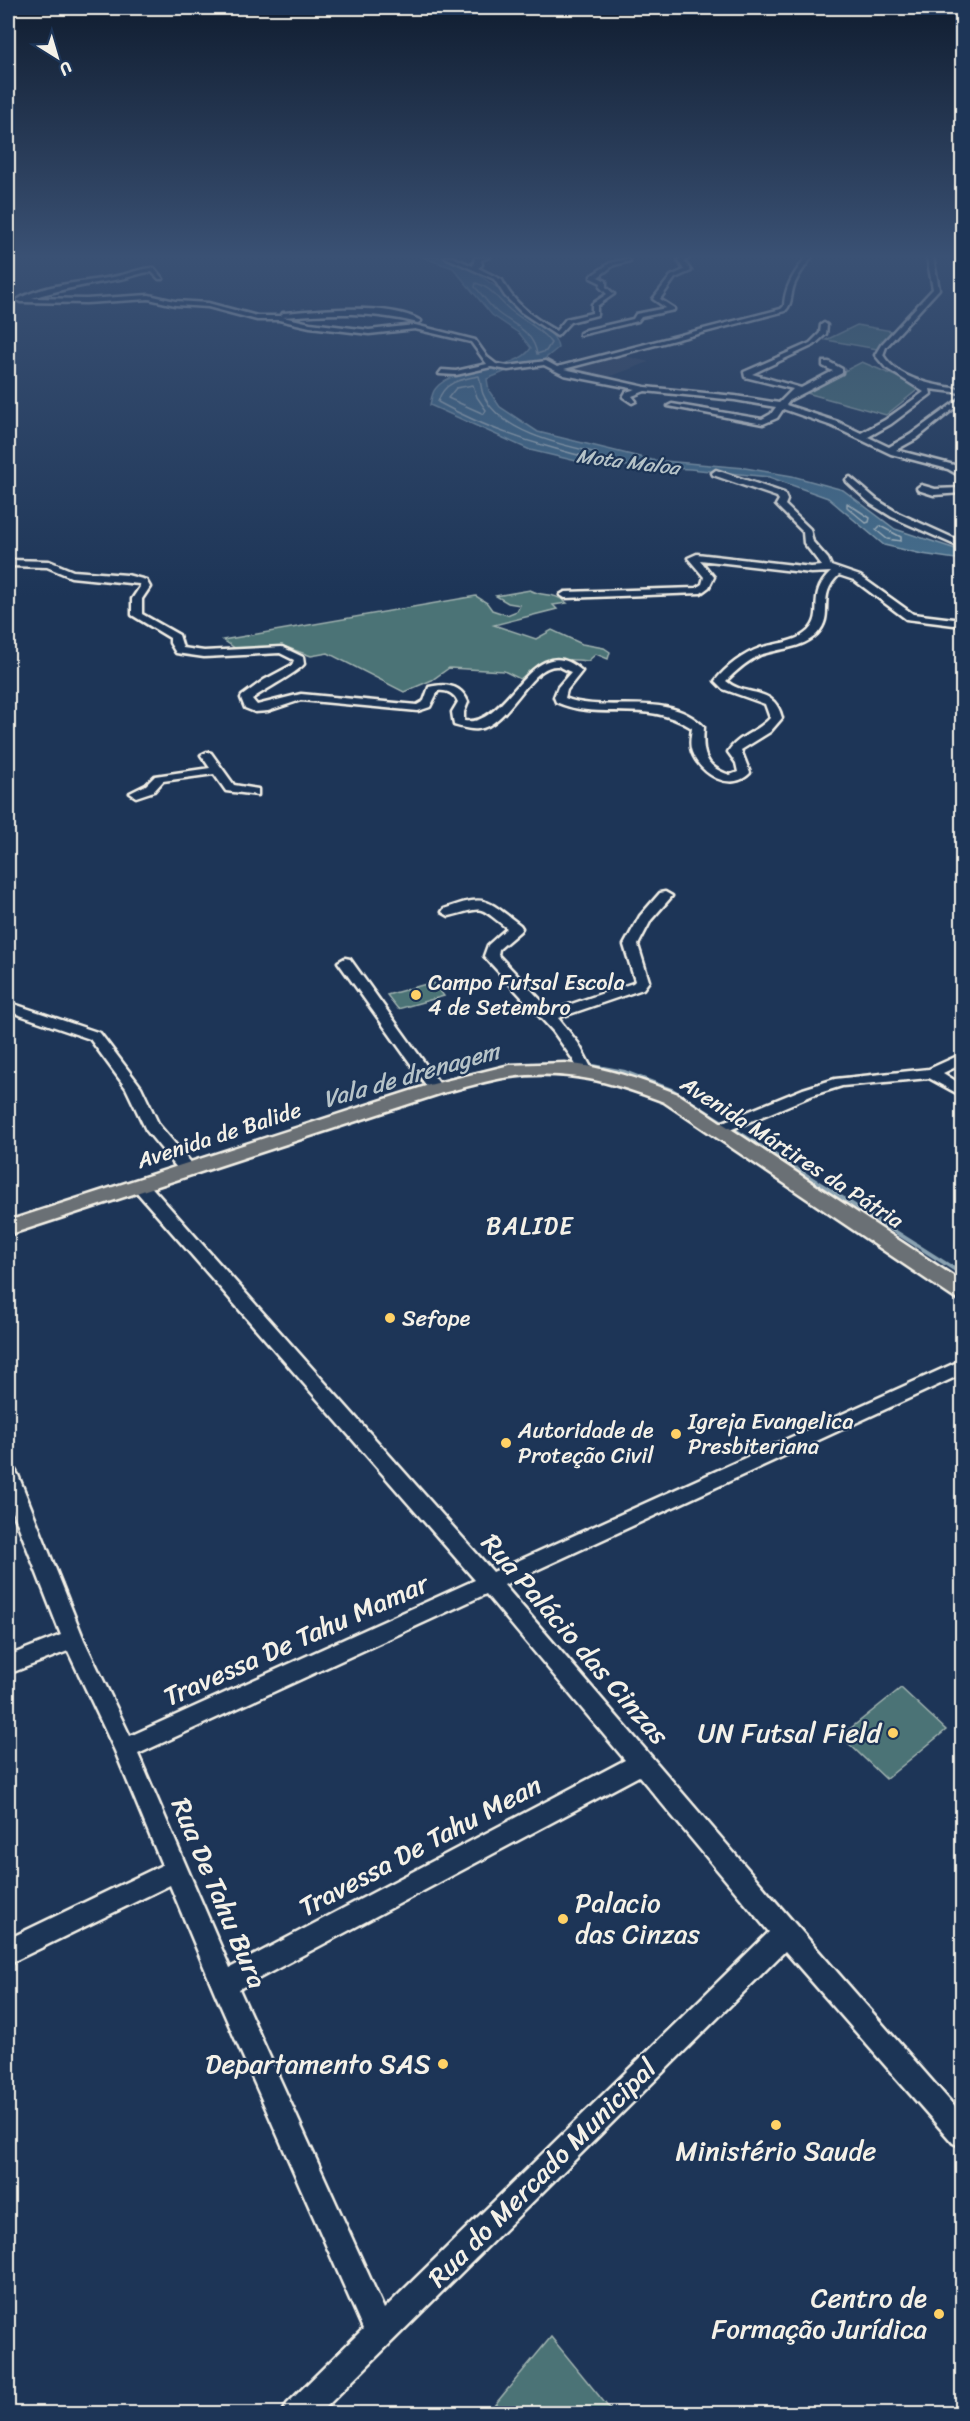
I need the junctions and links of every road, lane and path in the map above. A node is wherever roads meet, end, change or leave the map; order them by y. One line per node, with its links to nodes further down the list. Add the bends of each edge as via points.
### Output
1 (470, 370): 6 (street)
2 (560, 370): 8 (street)
3 (753, 370): 10 (street, via 748,375 797,388)
4 (837, 370): 10 (street)
5 (894, 370): 7 (street)
6 (442, 372)
7 (918, 382): 9 (street); 17 (street, via 928,392)
8 (645, 389): 12 (street, via 629,394 627,398); 13 (street)
9 (963, 391)
10 (796, 393): 13 (street)
11 (963, 399): 18 (street)
12 (632, 400)
13 (782, 401): 15 (street, via 774,416 763,422); 17 (street)
14 (672, 406): 15 (street)
15 (721, 414): 16 (street)
16 (700, 419)
17 (861, 437): 18 (street)
18 (889, 450): 20 (street)
19 (958, 459): 20 (street)
20 (951, 467): 22 (street)
21 (716, 473): 28 (street, via 781,495 780,505 807,531 809,543)
22 (963, 475)
23 (850, 480): 26 (street, via 896,515)
24 (921, 488): 25 (street, via 934,492)
25 (963, 491)
26 (963, 545)
27 (8, 562): 28 (street, via 49,564 71,573 143,582 137,615 175,637 180,651 204,654 282,650 299,659 296,667 246,698 253,708 271,707 301,697 418,708 431,701 433,689 449,688 463,702 458,723 479,727 499,714 535,670 546,664 564,664 577,671 561,689 560,700 579,706 660,710 686,718 698,728 696,748 701,758 718,775 729,779 744,773 734,752 736,748 766,730 776,713 769,702 720,681 752,655 798,641 815,630 822,618 819,595)
28 (832, 570): 29 (street, via 702,556 693,558 709,577 698,591); 30 (street, via 857,578 910,617)
29 (565, 595)
30 (963, 623)
31 (207, 755): 32 (street)
32 (218, 770): 33 (street, via 230,788); 34 (street, via 159,778 150,788)
33 (254, 792)
34 (136, 793)
35 (665, 896): 39 (street, via 645,919 631,945 642,981 638,986)
36 (449, 912): 39 (street, via 475,903 486,906 515,928 493,948 492,956)
37 (345, 962): 43 (street)
38 (8, 1006): 46 (street, via 95,1036 133,1088 152,1127)
39 (548, 1017): 41 (street)
40 (963, 1058): 42 (street)
41 (583, 1064): 43 (main road, Avenida de Balide); 45 (main road, Avenida Mártires da Pátria, via 671,1098)
42 (932, 1073): 44 (street); 45 (street, via 840,1082)
43 (432, 1082): 46 (main road, Avenida de Balide)
44 (963, 1091)
45 (719, 1129): 49 (main road, Avenida Mártires da Pátria)
46 (185, 1166): 47 (main road, Avenida de Balide)
47 (141, 1186): 48 (main road, Avenida de Balide); 52 (street, Rua Palácio das Cinzas)
48 (8, 1228)
49 (963, 1292)
50 (963, 1367): 52 (street, Travessa De Tahu Mamar)
51 (8, 1475): 53 (street, Rua De Tahu Bura)
52 (490, 1583): 55 (street, Travessa De Tahu Mamar); 56 (street, Rua Palácio das Cinzas)
53 (73, 1640): 54 (street); 55 (street, Rua De Tahu Bura)
54 (8, 1665)
55 (125, 1749): 57 (street, Rua De Tahu Bura)
56 (643, 1762): 58 (street, Rua Palácio das Cinzas); 60 (street, Travessa De Tahu Mean)
57 (177, 1870): 59 (street); 60 (street, Rua De Tahu Bura)
58 (786, 1933): 61 (street, Rua Palácio das Cinzas); 62 (street, Rua do Mercado Municipal)
59 (8, 1952)
60 (224, 1984): 62 (street, Rua De Tahu Bura)
61 (963, 2134)
62 (380, 2333): 63 (street, Rua do Mercado Municipal)
63 (297, 2414)

